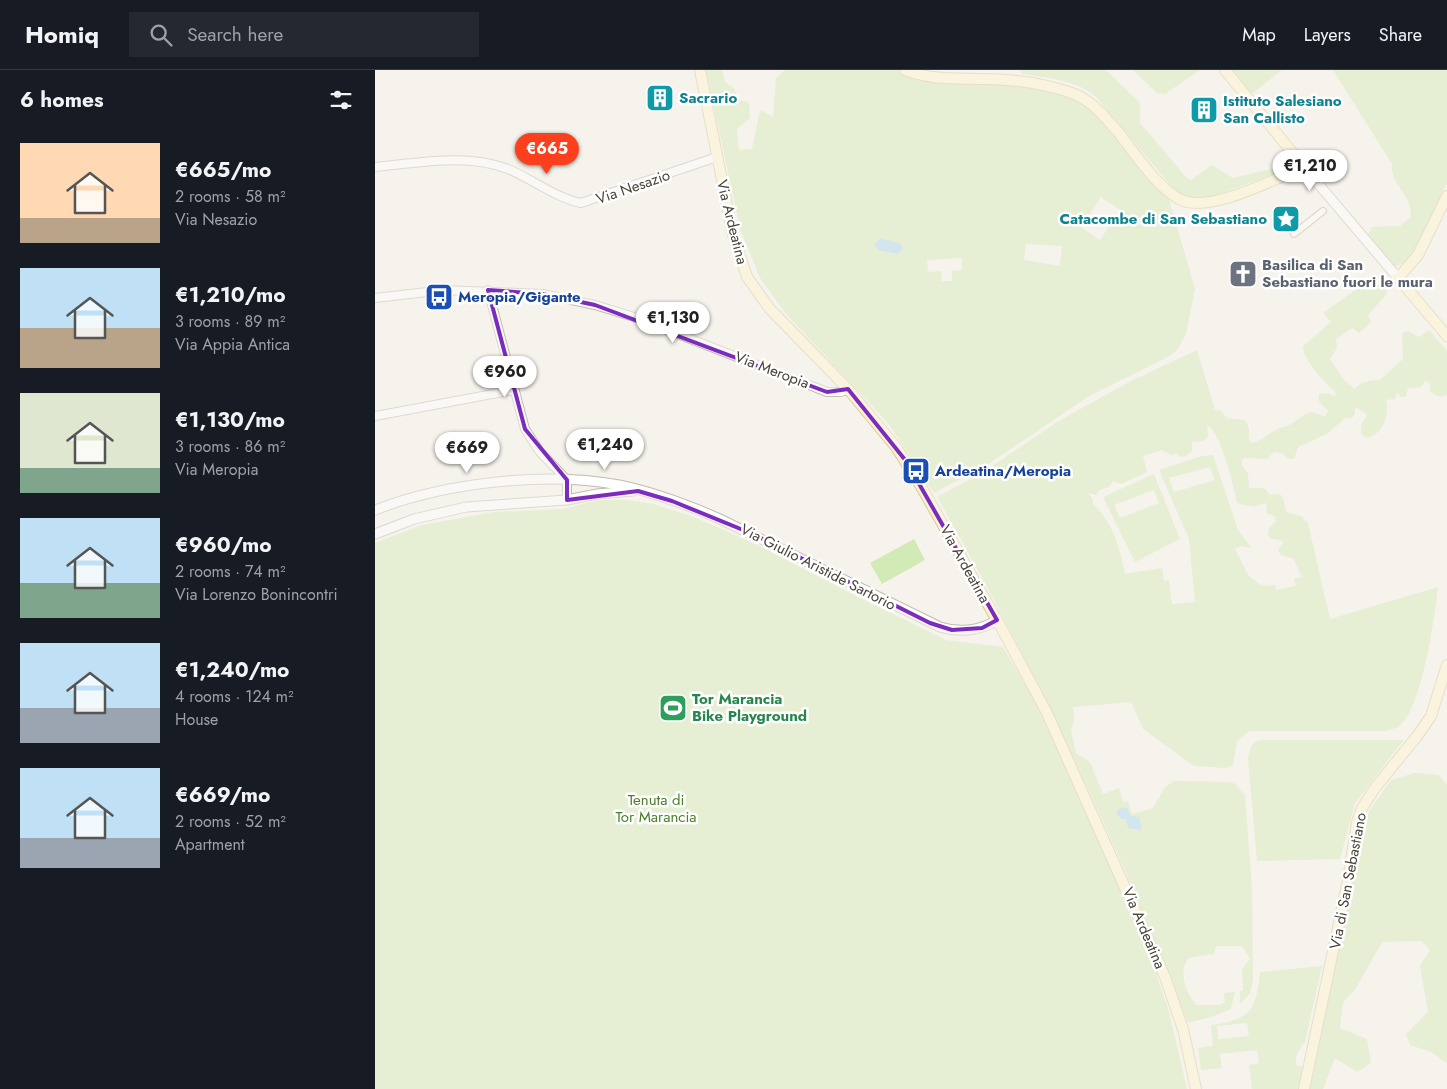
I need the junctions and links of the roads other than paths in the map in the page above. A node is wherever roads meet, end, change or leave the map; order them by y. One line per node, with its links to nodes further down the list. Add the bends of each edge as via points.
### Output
1 (700, 70): 4 (main road, Via Ardeatina)
2 (905, 70): 6 (main road, via 930,77 1019,81 1058,88 1079,96 1093,104 1168,190 1191,203 1223,198)
3 (1225, 70): 6 (main road)
4 (717, 157): 5 (street, Via Nesazio, via 581,203 485,162 461,160); 14 (main road, Via Ardeatina, via 736,245 747,277 782,322)
5 (375, 166)
6 (1305, 167): 10 (street)
7 (1447, 196): 10 (main road, via 1419,255)
8 (1323, 211): 9 (street)
9 (1294, 234)
10 (1398, 278): 13 (main road)
11 (488, 290): 12 (street, Via Meropia, via 444,290); 14 (street, Via Meropia, via 537,293 595,305 827,392); 15 (street)
12 (375, 298)
13 (1447, 336)
14 (848, 389): 22 (main road, Via Ardeatina, via 906,462)
15 (515, 390): 16 (street); 17 (street, via 529,437)
16 (375, 416)
17 (567, 480): 18 (street, Via Giulio Aristide Sartorio, via 604,483); 19 (street); 20 (street, Via Giulio Aristide Sartorio, via 455,488 420,495)
18 (638, 491): 19 (street, Via Giulio Aristide Sartorio); 22 (street, Via Giulio Aristide Sartorio, via 684,504 720,519 940,627 974,629)
19 (567, 500): 21 (street, Via Giulio Aristide Sartorio, via 466,507 414,519)
20 (375, 510)
21 (375, 534)
22 (997, 620): 24 (main road, Via Ardeatina, via 1046,711 1165,976 1183,1029)
23 (1447, 665): 25 (main road, Via di San Sebastiano, via 1431,716 1375,788 1357,822)
24 (1197, 1089)
25 (1304, 1089)

